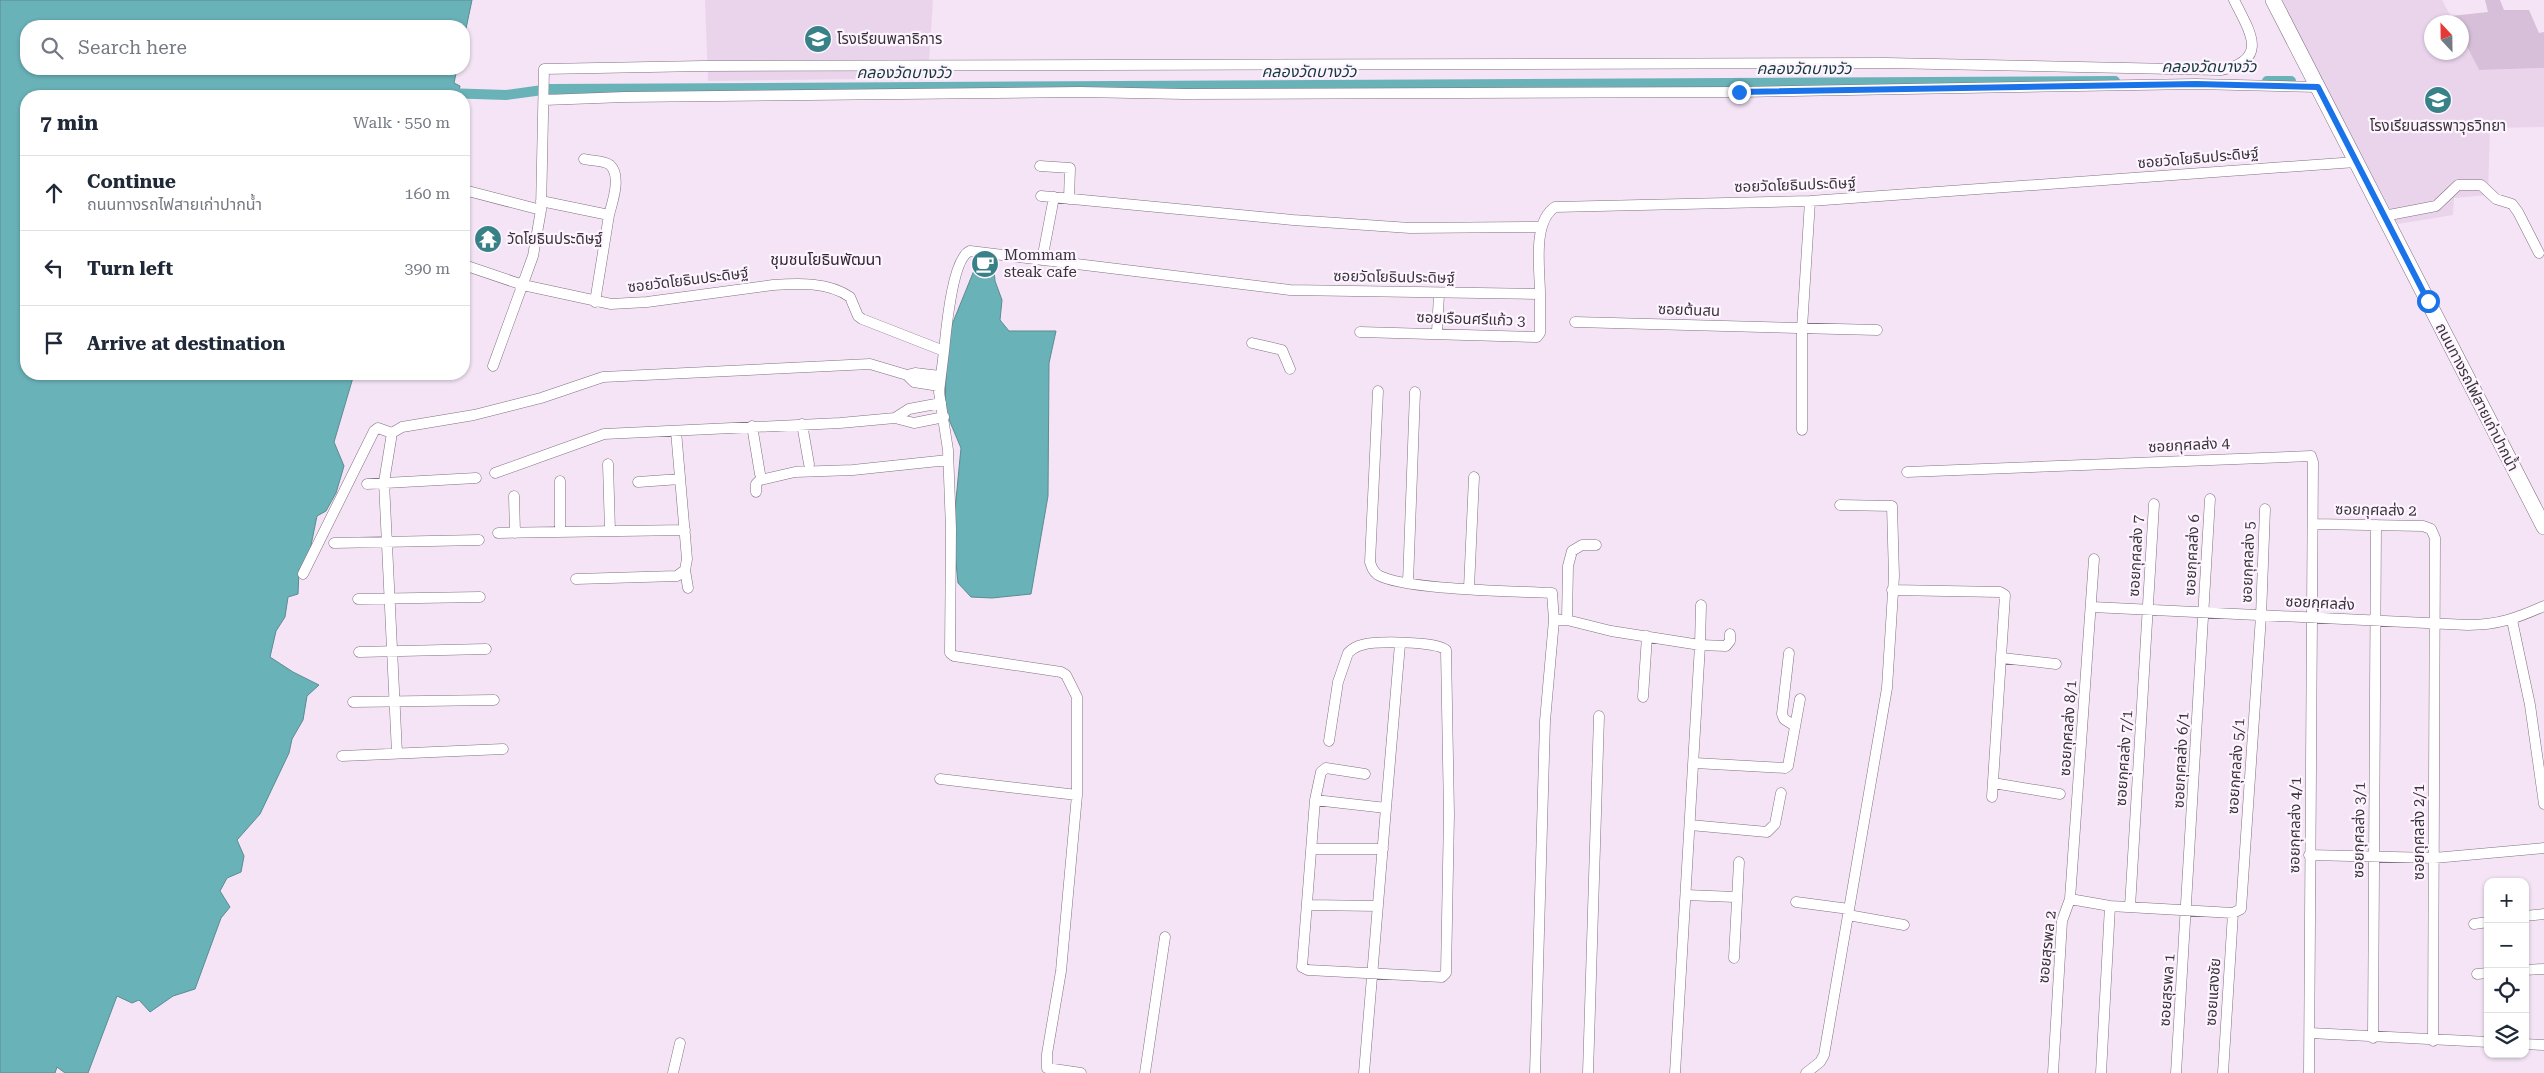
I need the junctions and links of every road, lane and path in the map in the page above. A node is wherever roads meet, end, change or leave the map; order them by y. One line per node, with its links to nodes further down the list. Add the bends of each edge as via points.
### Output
1 (2234, 0): 4 (street, via 2250,31 2253,47 2249,59 2238,67 2221,70 1886,63 702,66 544,69)
2 (2273, 0): 3 (main road, ถนนทางรถไฟสายเก่าปากน้ำ)
3 (2318, 87): 4 (street, via 2196,84 1719,92); 6 (main road, ถนนทางรถไฟสายเก่าปากน้ำ)
4 (544, 96): 13 (street)
5 (584, 159): 14 (street, via 603,162 613,169 615,185)
6 (2356, 162): 12 (street, ซอยวัดโยธินประดิษฐ์); 15 (main road, ถนนทางรถไฟสายเก่าปากน้ำ)
7 (1040, 166): 11 (street, via 1070,168)
8 (470, 191): 13 (street)
9 (1041, 196): 10 (street)
10 (1054, 197): 11 (street); 18 (street)
11 (1069, 199): 16 (street, via 1410,228)
12 (1810, 201): 16 (street, ซอยวัดโยธินประดิษฐ์, via 1559,206 1548,212); 25 (street)
13 (541, 206): 14 (street); 20 (street)
14 (609, 215): 23 (street)
15 (2384, 216): 17 (street, via 2436,206 2458,185 2481,185 2496,200 2512,204); 65 (main road, ถนนทางรถไฟสายเก่าปากน้ำ)
16 (1540, 228): 22 (street)
17 (2539, 253)
18 (1042, 260): 21 (street, ซอยวัดโยธินประดิษฐ์, via 1290,290); 30 (street, ซอยวัดโยธินประดิษฐ์, via 970,251 965,254 949,306)
19 (470, 267): 20 (street, ซอยวัดโยธินประดิษฐ์)
20 (523, 285): 23 (street, ซอยวัดโยธินประดิษฐ์); 31 (street)
21 (1439, 294): 22 (street, ซอยวัดโยธินประดิษฐ์); 28 (street)
22 (1540, 294): 28 (street, ซอยเรือนศรีแก้ว 3, via 1538,336)
23 (594, 302): 30 (street, ซอยวัดโยธินประดิษฐ์, via 647,302 791,283 826,287 850,297 862,319)
24 (1575, 322): 25 (street, ซอยต้นสน)
25 (1802, 328): 26 (street, ซอยต้นสน); 41 (street)
26 (1878, 330)
27 (1360, 332): 28 (street, ซอยเรือนศรีแก้ว 3)
28 (1437, 332)
29 (1252, 343): 32 (street, via 1282,350)
30 (944, 351): 33 (street)
31 (493, 366)
32 (1290, 368)
33 (940, 381): 36 (street); 43 (street, via 914,382 907,375 870,364 603,377 474,415 402,427)
34 (1378, 391): 79 (street, via 1370,562 1380,576)
35 (1415, 392): 79 (street)
36 (941, 403): 37 (street, via 908,409); 38 (street)
37 (895, 418): 38 (street, via 914,423); 39 (street)
38 (944, 418): 44 (street)
39 (802, 424): 40 (street); 46 (street)
40 (752, 426): 42 (street); 49 (street)
41 (1802, 430)
42 (676, 431): 48 (street, via 604,434); 52 (street)
43 (392, 433): 54 (street); 77 (street, via 378,428 374,431)
44 (948, 460): 57 (street, via 853,470 795,472 760,480 756,484); 125 (street, via 950,653 1066,675 1077,697)
45 (608, 464): 67 (street)
46 (809, 464)
47 (1907, 472): 63 (street, ซอยกุศลส่ง 4, via 2309,455 2313,462)
48 (495, 473)
49 (760, 474)
50 (1474, 477): 81 (street)
51 (476, 478): 54 (street)
52 (680, 479): 55 (street); 66 (street)
53 (560, 480): 68 (street)
54 (384, 482): 56 (street); 71 (street)
55 (638, 482)
56 (367, 484)
57 (756, 492)
58 (514, 496): 70 (street)
59 (2210, 500): 90 (street, ซอยกุศลส่ง 6)
60 (2154, 504): 89 (street, ซอยกุศลส่ง 7)
61 (1840, 505): 82 (street, via 1892,506)
62 (2264, 509): 91 (street, ซอยกุศลส่ง 5)
63 (2314, 524): 64 (street, ซอยกุศลส่ง 2); 92 (street, ซอยกุศลส่ง 4)
64 (2376, 526): 96 (street, ซอยกุศลส่ง 3/1); 97 (street, ซอยกุศลส่ง 2, via 2423,526 2431,529 2435,538)
65 (2544, 527)
66 (685, 530): 67 (street); 76 (street)
67 (610, 531): 68 (street)
68 (560, 532): 70 (street)
69 (498, 533): 70 (street)
70 (515, 533)
71 (387, 540): 72 (street); 73 (street); 85 (street)
72 (479, 540)
73 (334, 543)
74 (1596, 546): 94 (street, via 1582,546 1572,552 1568,566)
75 (2094, 559): 88 (street, ซอยกุศลส่ง 8/1)
76 (685, 570): 78 (street, via 677,576); 80 (street)
77 (303, 574)
78 (576, 579)
79 (1408, 583): 81 (street)
80 (688, 588)
81 (1469, 588): 93 (street, via 1552,593)
82 (1892, 590): 106 (street, via 2003,593 2006,599); 147 (street, via 1891,649 1884,707)
83 (480, 597): 85 (street)
84 (358, 599): 85 (street)
85 (390, 599): 103 (street)
86 (1701, 605): 101 (street)
87 (2544, 606): 95 (street, ซอยกุศลส่ง)
88 (2092, 607): 89 (street, ซอยกุศลส่ง); 140 (street, ซอยกุศลส่ง 8/1)
89 (2149, 610): 90 (street, ซอยกุศลส่ง); 145 (street, ซอยกุศลส่ง 7/1)
90 (2204, 613): 91 (street, ซอยกุศลส่ง); 146 (street, ซอยกุศลส่ง 6/1)
91 (2261, 616): 92 (street, ซอยกุศลส่ง); 148 (street, ซอยกุศลส่ง 5/1, via 2243,904)
92 (2313, 617): 96 (street, ซอยกุศลส่ง); 134 (street, ซอยกุศลส่ง 4/1)
93 (1554, 620): 94 (street); 170 (street, via 1545,721)
94 (1567, 620): 99 (street)
95 (2512, 620): 97 (street, ซอยกุศลส่ง, via 2491,625); 128 (street, via 2530,705)
96 (2376, 621): 97 (street, ซอยกุศลส่ง); 135 (street, ซอยกุศลส่ง 3/1)
97 (2435, 624): 136 (street, ซอยกุศลส่ง 2/1)
98 (1730, 634): 101 (street, via 1726,646)
99 (1647, 636): 101 (street); 108 (street)
100 (1400, 644): 115 (street, via 1364,644 1348,652 1338,682); 129 (street); 158 (street, via 1439,645 1448,653 1446,973 1437,977)
101 (1700, 645): 119 (street)
102 (486, 649): 103 (street)
103 (392, 651): 104 (street); 111 (street)
104 (359, 652)
105 (1789, 652): 114 (street, via 1782,714)
106 (2002, 658): 107 (street); 122 (street)
107 (2056, 664)
108 (1643, 697)
109 (1800, 699): 114 (street)
110 (494, 700): 111 (street)
111 (395, 701): 112 (street); 117 (street)
112 (353, 702)
113 (1600, 716): 171 (street)
114 (1795, 726): 119 (street, via 1785,768)
115 (1329, 741)
116 (503, 749): 117 (street)
117 (397, 753): 118 (street)
118 (342, 756)
119 (1695, 763): 130 (street)
120 (1364, 774): 127 (street, via 1325,769 1321,772)
121 (940, 779): 125 (street)
122 (1994, 783): 124 (street); 126 (street)
123 (1781, 793): 130 (street, via 1775,824 1767,832)
124 (2060, 794)
125 (1077, 795): 167 (street, via 1061,971 1047,1068)
126 (1992, 797)
127 (1315, 800): 129 (street); 133 (street)
128 (2544, 804)
129 (1386, 808): 132 (street)
130 (1690, 825): 138 (street)
131 (2544, 848): 136 (street)
132 (1383, 849): 133 (street); 143 (street)
133 (1312, 850): 142 (street)
134 (2309, 855): 135 (street); 159 (street, ซอยกุศลส่ง 4/1)
135 (2373, 857): 136 (street); 160 (street, ซอยกุศลส่ง 3/1)
136 (2434, 858): 161 (street, ซอยกุศลส่ง 2/1)
137 (1739, 862): 139 (street)
138 (1686, 895): 139 (street); 172 (street)
139 (1735, 897): 155 (street)
140 (2070, 899): 144 (street, ซอยสุรพล 2); 174 (street, ซอยสุรพล 2, via 2062,921)
141 (1796, 902): 147 (street)
142 (1308, 905): 143 (street); 158 (street, via 1303,968)
143 (1378, 906): 158 (street)
144 (2110, 906): 145 (street, ซอยสุรพล 2); 175 (street)
145 (2130, 907): 146 (street, ซอยสุรพล 2)
146 (2187, 909): 148 (street, ซอยสุรพล 2); 176 (street, ซอยสุรพล 1)
147 (1848, 912): 153 (street); 173 (street, via 1824,1055)
148 (2233, 913): 177 (street, ซอยแสงชัย)
149 (2544, 914): 150 (street)
150 (2529, 916)
151 (2484, 923): 152 (street)
152 (2474, 924)
153 (1904, 925)
154 (1165, 937): 168 (street)
155 (1734, 958)
156 (2544, 969): 157 (street)
157 (2529, 970)
158 (1373, 974): 169 (street)
159 (2310, 1033): 160 (street); 178 (street, ซอยกุศลส่ง 4/1)
160 (2373, 1038): 161 (street)
161 (2433, 1041): 162 (street)
162 (2484, 1042)
163 (680, 1043): 166 (street)
164 (2529, 1044): 165 (street)
165 (2544, 1045)
166 (674, 1073)
167 (1081, 1073)
168 (1145, 1073)
169 (1364, 1073)
170 (1535, 1073)
171 (1588, 1073)
172 (1675, 1073)
173 (1806, 1073)
174 (2053, 1073)
175 (2101, 1073)
176 (2176, 1073)
177 (2223, 1073)
178 (2309, 1073)

